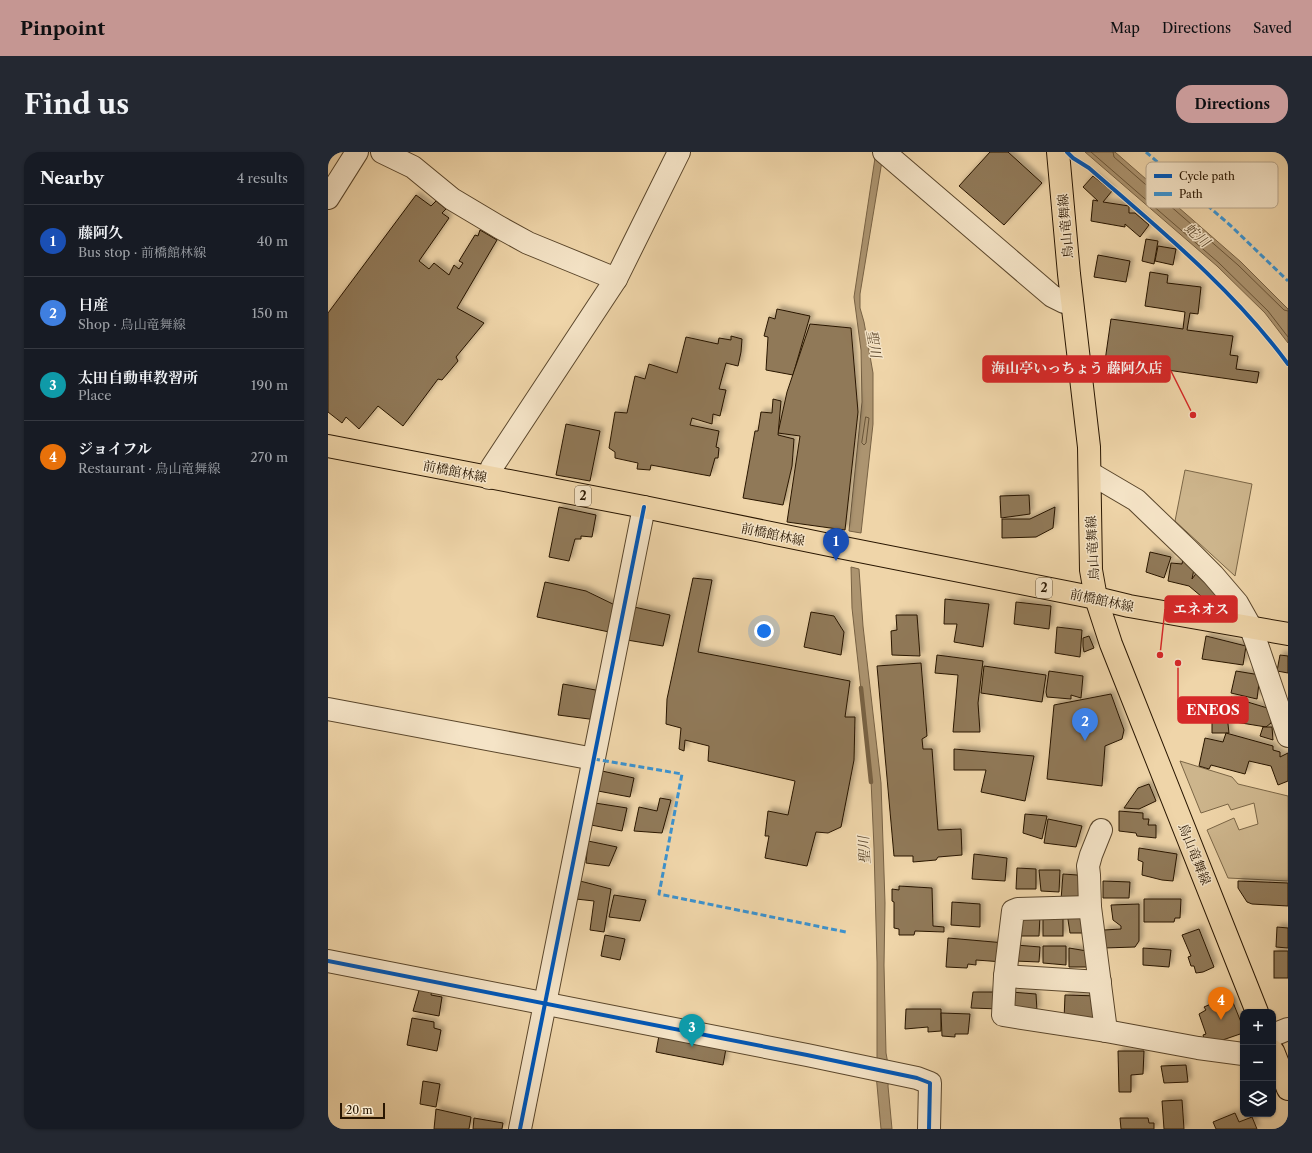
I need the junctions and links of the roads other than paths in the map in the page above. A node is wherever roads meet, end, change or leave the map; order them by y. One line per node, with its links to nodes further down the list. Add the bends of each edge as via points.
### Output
1 (357, 152): 6 (street)
2 (382, 152): 7 (street, via 413,167 452,198 528,243)
3 (679, 152): 7 (street)
4 (884, 152): 8 (street, via 1052,296 1064,302)
5 (1058, 152): 8 (main road, 鳥山竜舞線)
6 (328, 198)
7 (616, 279): 11 (street, via 492,467)
8 (1072, 302): 10 (main road, 鳥山竜舞線)
9 (328, 446): 11 (main road, 前橋館林線 / 2)
10 (1090, 473): 13 (main road, 鳥山竜舞線, via 1090,556); 14 (street, via 1136,500 1213,575 1237,603)
11 (489, 478): 12 (main road, 前橋館林線 / 2)
12 (644, 507): 13 (main road, 前橋館林線 / 2); 18 (street)
13 (1096, 598): 14 (main road, 前橋館林線 / 2); 25 (main road, 鳥山竜舞線, via 1111,644)
14 (1250, 626): 15 (main road, 前橋館林線 / 2); 17 (street)
15 (1288, 634)
16 (328, 709): 18 (street)
17 (1288, 736)
18 (594, 759): 24 (street)
19 (1101, 830): 20 (street, via 1088,866)
20 (1090, 907): 22 (street, via 1012,911); 23 (street)
21 (328, 961): 24 (street)
22 (1005, 976): 23 (street); 27 (street, via 1003,1015)
23 (1100, 982): 27 (street)
24 (544, 1004): 32 (street); 33 (street, via 917,1078 930,1083)
25 (1256, 1009)
26 (1288, 1029): 28 (street)
27 (1106, 1031): 29 (street)
28 (1276, 1034)
29 (1240, 1054)
30 (1276, 1059): 31 (main road)
31 (1288, 1089)
32 (520, 1129)
33 (929, 1129)

